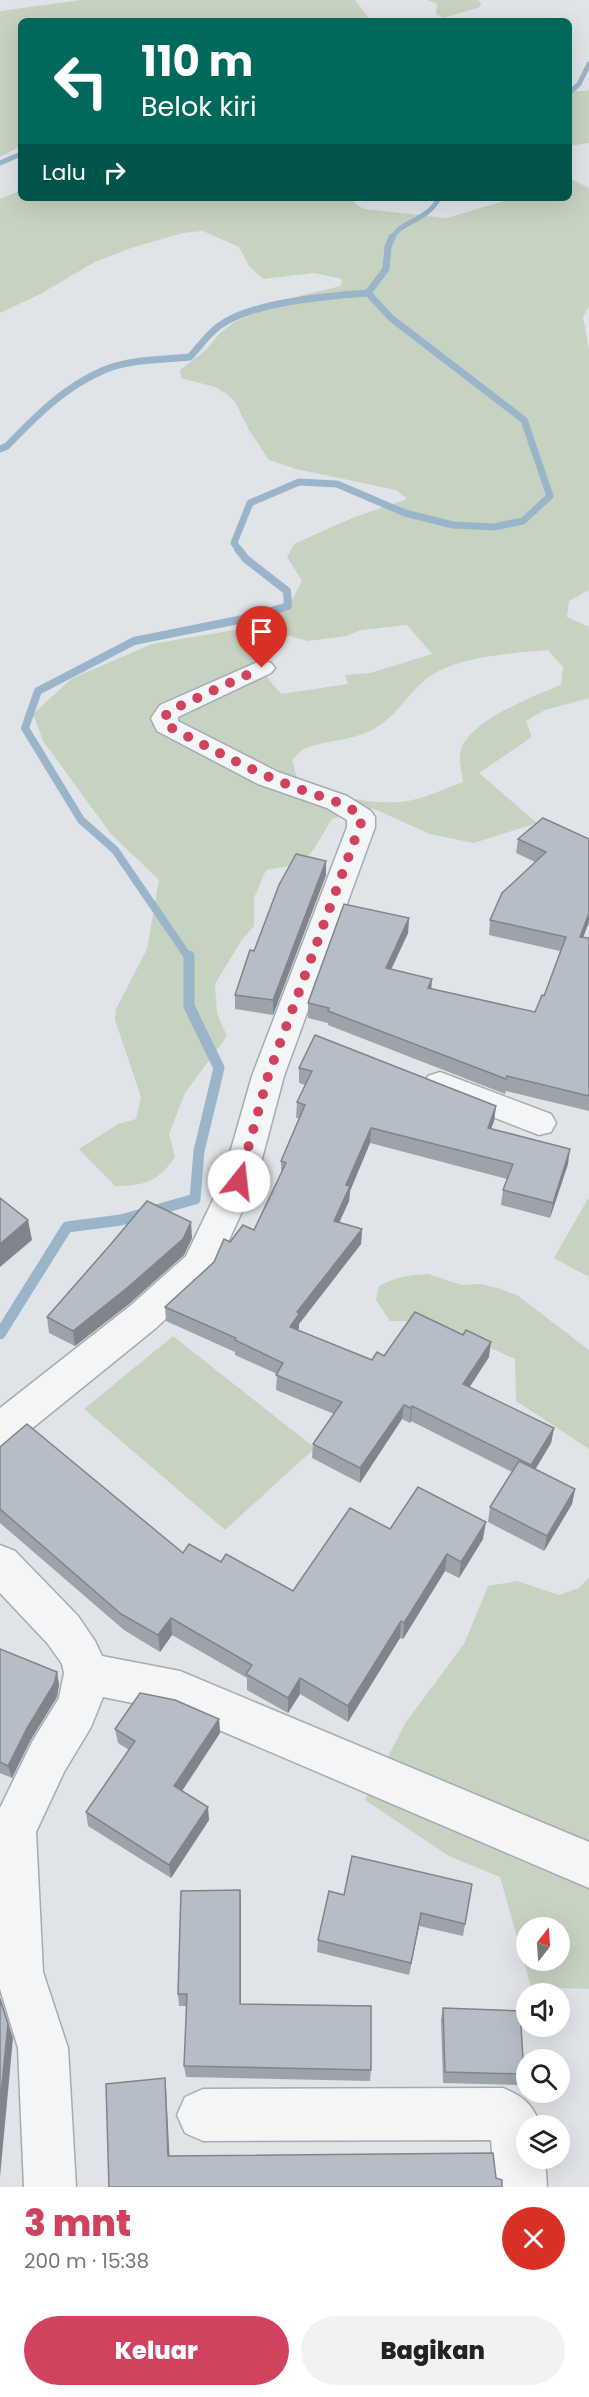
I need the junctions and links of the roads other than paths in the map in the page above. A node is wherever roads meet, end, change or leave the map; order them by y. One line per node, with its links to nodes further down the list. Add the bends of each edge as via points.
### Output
1 (262, 668): 4 (street, via 169,711 164,718 166,725 268,778 337,802 362,817 299,1029 268,1076 239,1181 200,1265 143,1317)
2 (408, 1072): 3 (street)
3 (539, 1123)
4 (0, 1431)
5 (0, 1564): 6 (street, via 63,1630 80,1655)
6 (86, 1673): 7 (street, via 75,1713); 8 (street, via 180,1692)
7 (7, 1835): 9 (street)
8 (589, 1865)
9 (10, 1966): 11 (street, via 43,2048)
10 (203, 2115): 12 (street, via 503,2114 516,2128)
11 (50, 2187)
12 (521, 2187)

